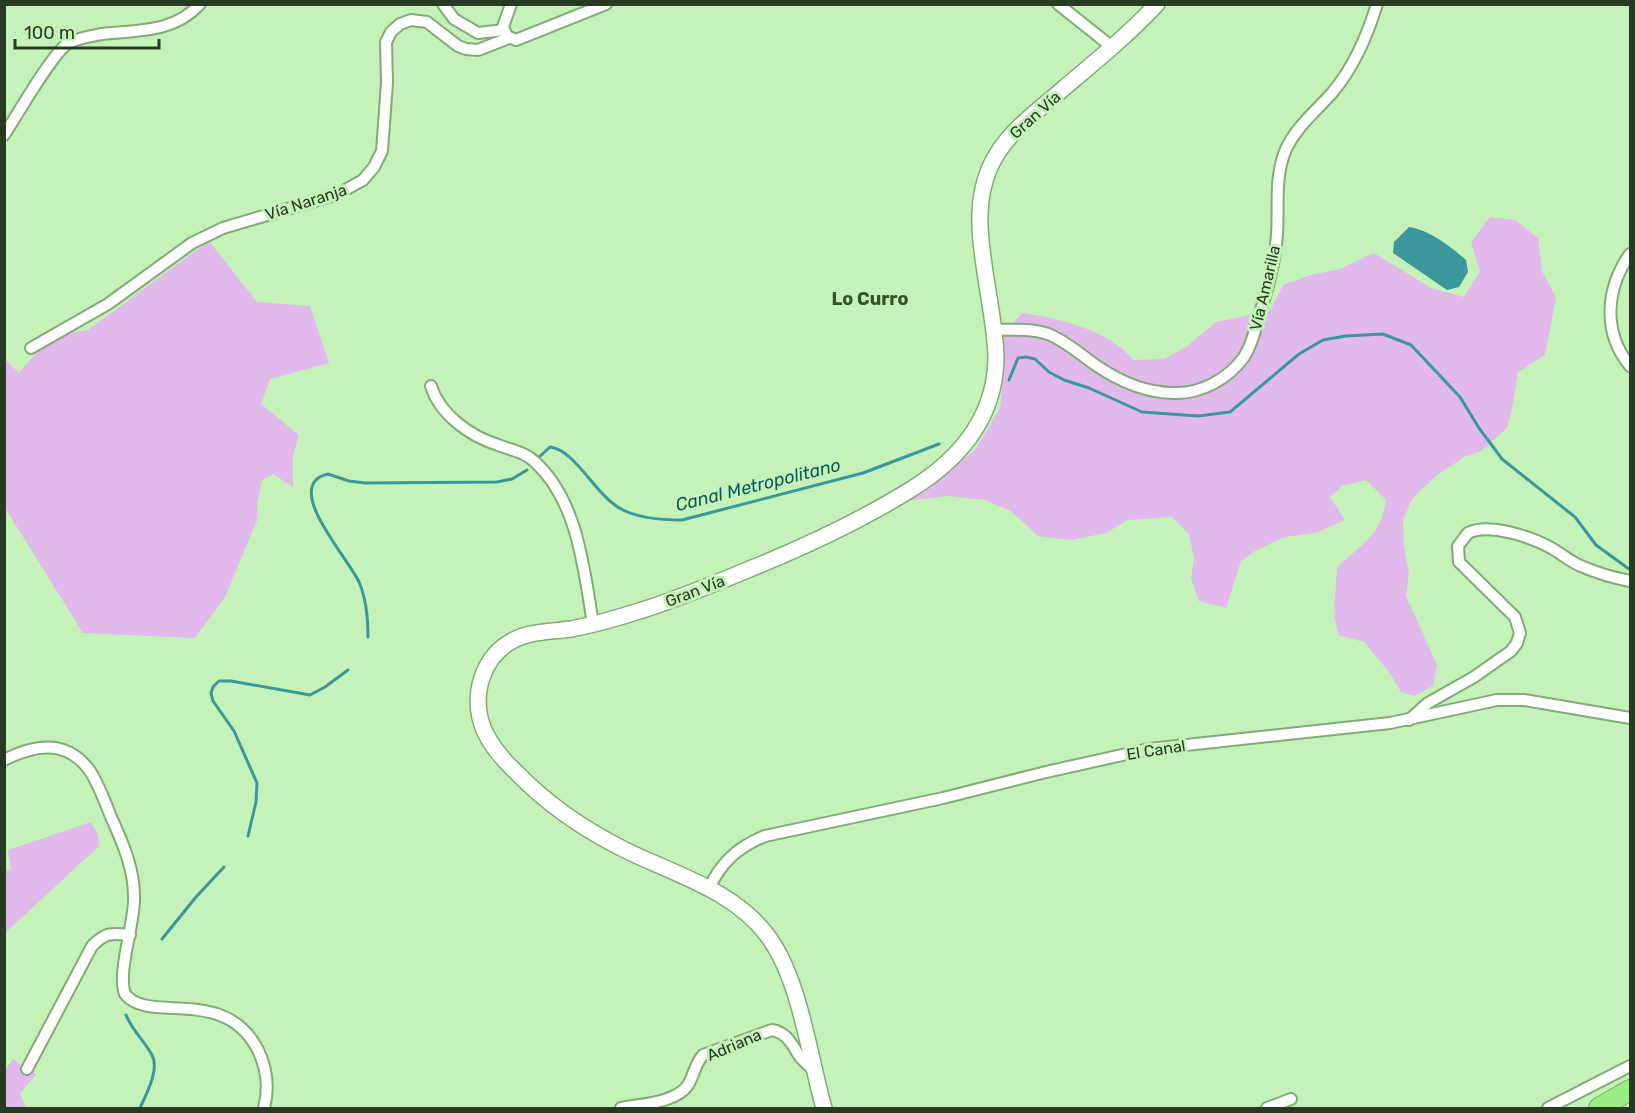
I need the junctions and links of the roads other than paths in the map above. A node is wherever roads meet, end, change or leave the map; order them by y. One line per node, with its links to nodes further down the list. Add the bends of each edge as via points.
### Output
1 (200, 4): 10 (street, via 186,17 165,27 94,35 70,43 61,50)
2 (443, 4): 8 (street, via 454,19 478,33)
3 (511, 4): 8 (street, via 504,24)
4 (606, 4): 8 (street, via 516,40)
5 (1058, 4): 9 (street)
6 (1157, 4): 9 (main road, Gran Vía)
7 (1377, 4): 12 (street, Vía Amarilla, via 1368,34 1352,65 1302,123 1285,152 1278,176 1277,235 1268,287 1251,344 1232,370 1206,388 1173,393 1154,390 1115,376 1046,333)
8 (507, 34): 13 (street, Vía Naranja, via 478,50 466,49 427,22 411,20 400,24 386,42 382,151 363,180 338,194 224,228 200,239 108,304)
9 (1112, 47): 12 (main road, Gran Vía, via 1016,130 989,170 981,194 979,220)
10 (4, 135)
11 (1630, 254): 14 (street, via 1615,283 1610,313 1615,340)
12 (994, 330): 17 (main road, Gran Vía, via 994,372 985,410 964,445 942,468 880,508 813,542 672,600)
13 (31, 348)
14 (1630, 366)
15 (431, 386): 17 (street, via 460,426 486,441 529,456 552,480 574,531)
16 (1630, 581): 19 (street, via 1582,567 1554,549 1524,537 1483,529 1468,533 1458,546 1459,562 1515,617 1520,627 1519,638 1511,651 1428,703)
17 (593, 624): 21 (main road, Gran Vía, via 527,635 497,652 485,669 480,687 478,708 483,727 504,760 562,812 614,844)
18 (1630, 718): 19 (street, El Canal, via 1508,699)
19 (1409, 720): 21 (street, El Canal, via 1149,749 765,836 733,854)
20 (4, 760): 22 (street, via 31,748 48,747 72,755 89,770 130,866 135,898)
21 (709, 889): 25 (main road, Gran Vía, via 749,915 774,946 791,982)
22 (130, 935): 24 (street, via 110,933 92,946); 29 (street, via 123,986 128,998 136,1003 204,1010 237,1025 256,1047 264,1066)
23 (1630, 1066): 32 (street)
24 (27, 1069)
25 (815, 1071): 28 (main road, Gran Vía); 30 (street, Adriana, via 788,1037 772,1030 703,1055 680,1094)
26 (1630, 1090): 33 (highway)
27 (1291, 1099): 31 (street)
28 (820, 1107)
29 (264, 1108)
30 (621, 1108)
31 (1267, 1108)
32 (1548, 1108)
33 (1599, 1108)

